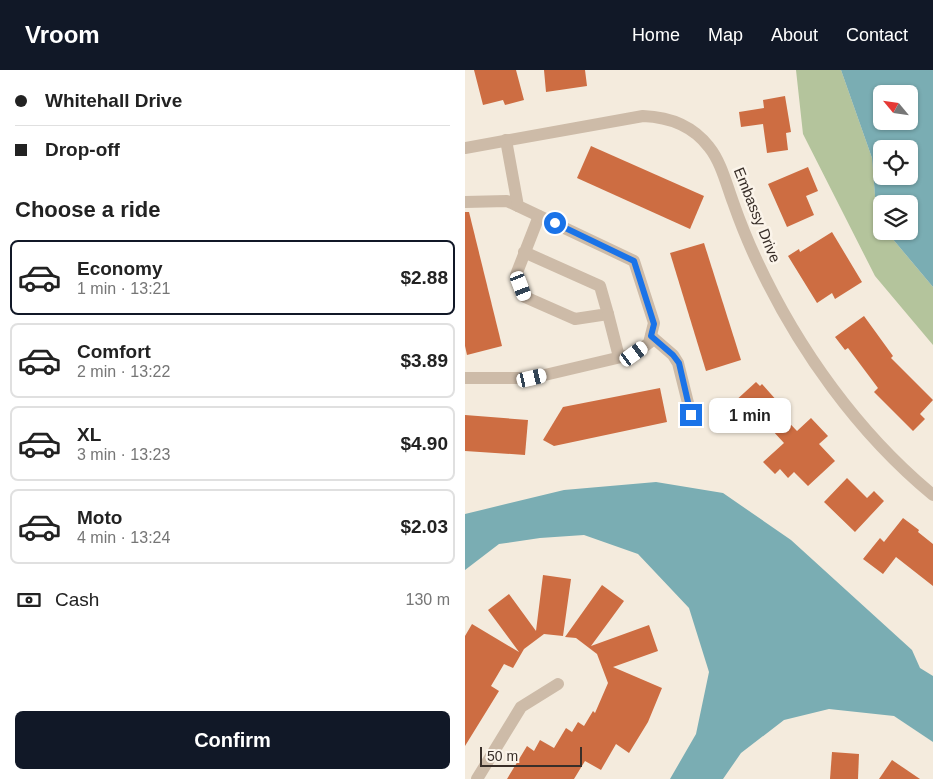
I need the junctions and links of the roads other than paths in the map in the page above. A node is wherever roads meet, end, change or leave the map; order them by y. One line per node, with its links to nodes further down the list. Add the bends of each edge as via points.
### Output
1 (506, 140): 2 (street, Embassy Drive); 4 (street); 12 (street, Embassy Drive, via 643,116 673,120 693,131 709,146 719,163 757,261 803,345 859,421)
2 (465, 148)
3 (465, 202): 4 (street, via 507,201)
4 (518, 206): 5 (street)
5 (539, 216): 6 (street); 8 (street, via 634,261 654,324)
6 (524, 252): 7 (street, via 600,286); 7 (street, via 516,275 525,297 575,319)
7 (608, 314): 9 (street)
8 (651, 336): 9 (street, via 649,343 634,354); 11 (street, via 679,363)
9 (619, 358): 10 (street, via 532,378)
10 (465, 378)
11 (691, 415)
12 (933, 495)
13 (557, 684): 14 (street, via 521,708)
14 (477, 779)

